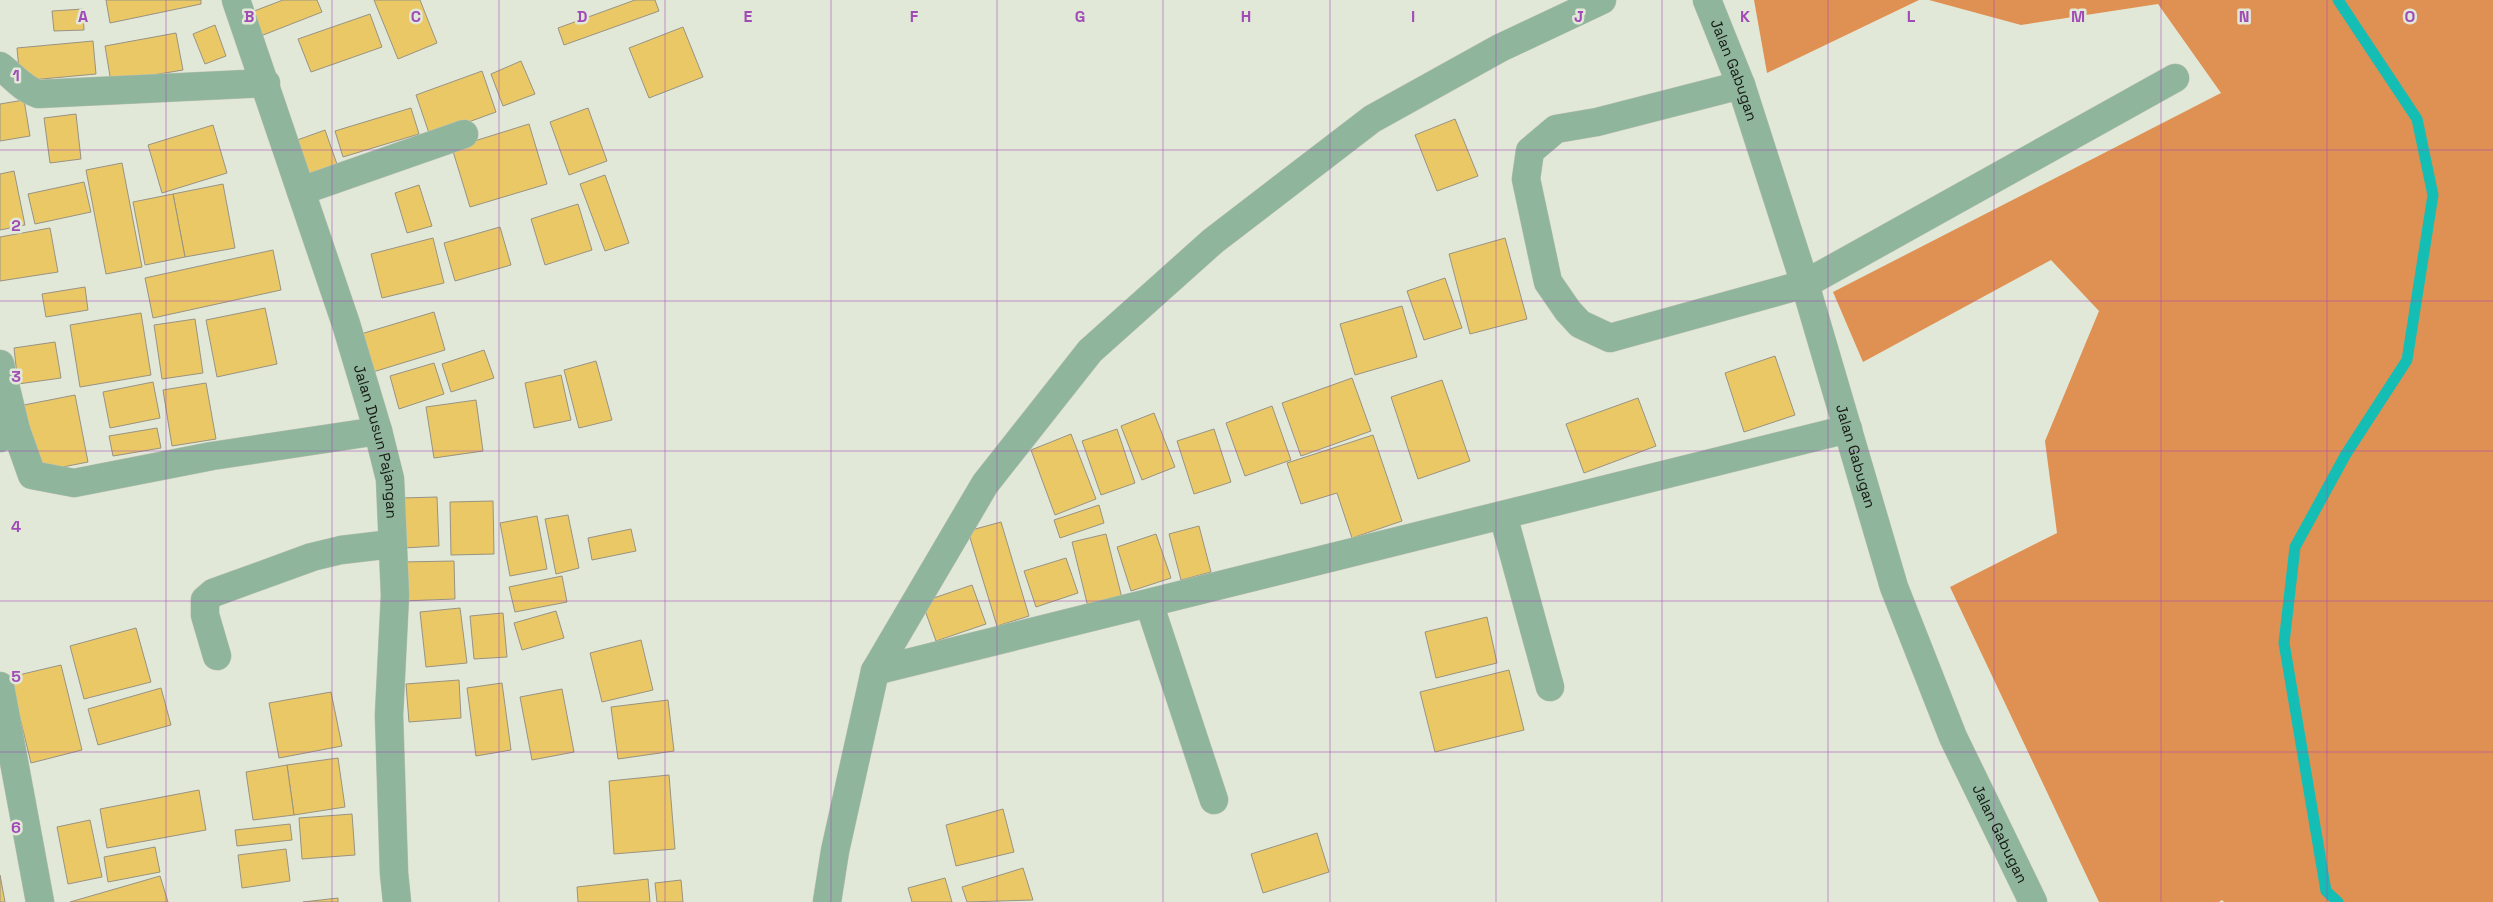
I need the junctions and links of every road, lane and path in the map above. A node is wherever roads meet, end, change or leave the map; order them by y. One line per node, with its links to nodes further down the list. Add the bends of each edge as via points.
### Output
1 (236, 0): 6 (street, Jalan Dusun Pajangan)
2 (1602, 0): 19 (street, via 1500,48 1372,119 1213,240 1090,351 985,484)
3 (1707, 0): 7 (street, Jalan Gabugan)
4 (0, 66): 6 (street, via 27,90 38,94)
5 (2175, 78): 10 (street)
6 (266, 83): 9 (street, Jalan Dusun Pajangan)
7 (1741, 85): 10 (street, Jalan Gabugan); 10 (street, via 1597,122 1556,129 1530,151 1526,179 1548,282 1580,324 1610,338)
8 (464, 134): 9 (street)
9 (302, 191): 13 (street, Jalan Dusun Pajangan)
10 (1806, 284): 12 (street, Jalan Gabugan)
11 (0, 364): 14 (street)
12 (1848, 429): 15 (street); 26 (street, Jalan Gabugan, via 1894,587 1953,737)
13 (378, 431): 14 (street, via 212,456 74,483 32,475); 16 (street, Jalan Dusun Pajangan, via 390,479)
14 (8, 434)
15 (1502, 515): 17 (street); 21 (street)
16 (392, 544): 18 (street, via 312,557 213,593 205,600 205,615); 24 (street, Jalan Dusun Pajangan, via 395,595 389,715)
17 (1149, 603): 19 (street); 22 (street)
18 (217, 656)
19 (874, 671): 25 (street)
20 (0, 686): 23 (street)
21 (1550, 686)
22 (1214, 800)
23 (40, 902)
24 (397, 902)
25 (827, 902)
26 (2033, 902)

